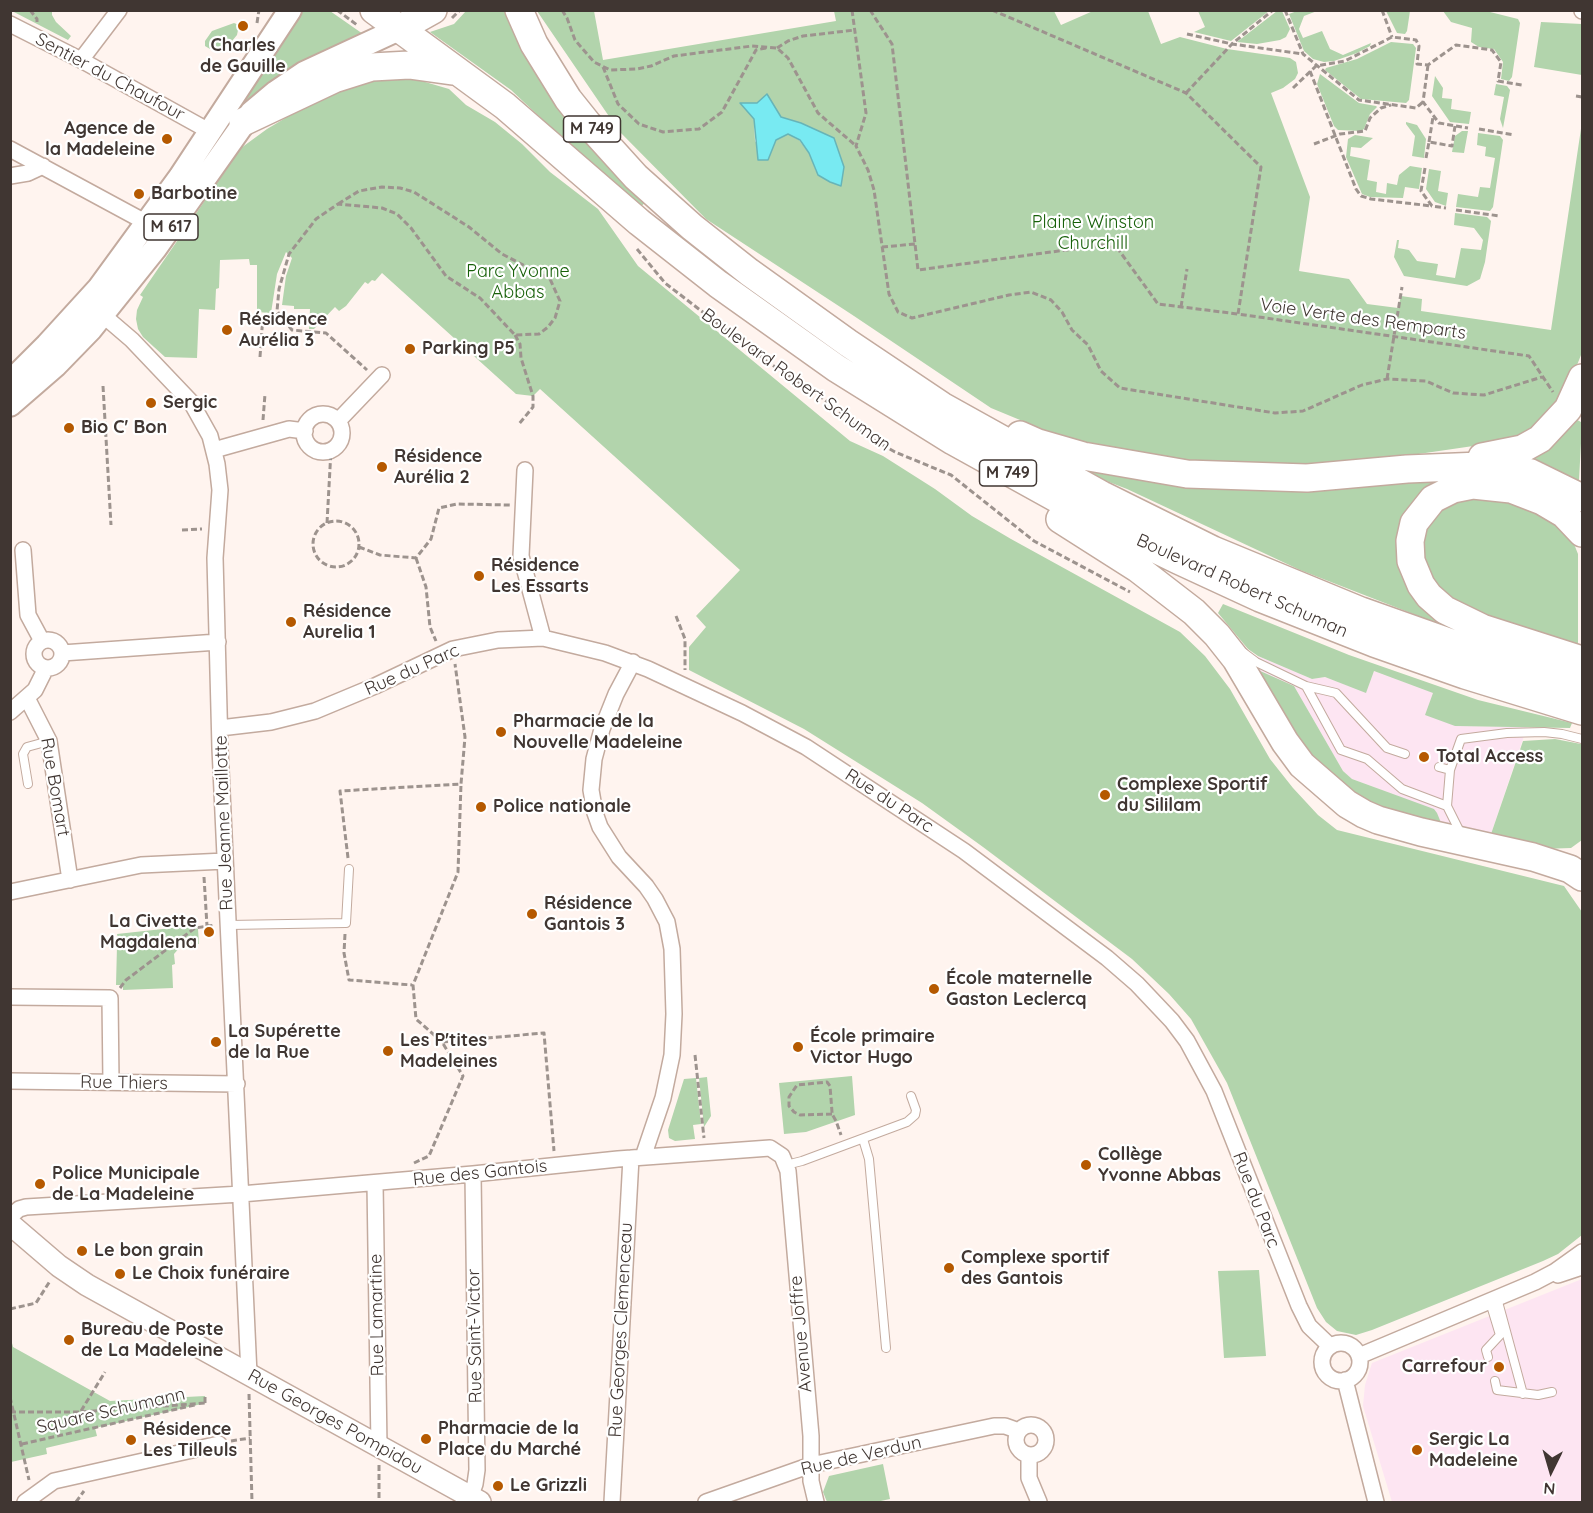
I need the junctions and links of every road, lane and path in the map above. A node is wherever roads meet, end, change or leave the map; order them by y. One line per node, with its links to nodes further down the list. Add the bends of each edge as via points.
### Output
1 (119, 10): 26 (street)
2 (277, 10): 24 (main road)
3 (290, 10): 24 (main road, M 617)
4 (337, 10): 20 (path)
5 (374, 10): 16 (highway, Boulevard Robert Schuman / M 749)
6 (433, 10): 16 (highway)
7 (519, 10): 79 (highway, Boulevard Robert Schuman / M 749, via 534,44 568,99 636,177 749,272)
8 (562, 10): 28 (path, via 575,40 594,62)
9 (852, 10): 17 (path)
10 (870, 10): 62 (path, via 892,44)
11 (992, 10): 34 (path, Voie Verte des Remparts)
12 (1273, 10): 21 (path)
13 (1285, 10): 25 (path)
14 (1382, 10): 19 (path)
15 (10, 24): 26 (street, Sentier du Chaufour)
16 (399, 29): 20 (main road, M 617); 31 (highway, Boulevard Robert Schuman / M 749)
17 (855, 30): 23 (path, via 803,36); 49 (path, via 866,113)
18 (1187, 34): 21 (path)
19 (1392, 37): 27 (path, via 1416,40 1417,64); 29 (path, via 1345,60)
20 (373, 42): 40 (main road, M 617, via 295,78)
21 (1232, 44): 25 (path); 34 (path)
22 (770, 47): 23 (path); 28 (path, via 674,56 637,69 610,70); 28 (path, via 756,50 722,112 699,129 663,132 639,124 618,104)
23 (777, 48): 49 (path, via 788,58 818,113)
24 (263, 50): 44 (main road, M 617)
25 (1303, 54): 29 (path)
26 (81, 60): 44 (street, Sentier du Chaufour)
27 (1428, 65): 32 (path, via 1456,45 1492,50 1501,62 1498,81); 37 (path)
28 (603, 66)
29 (1316, 66): 30 (path); 38 (path, via 1359,100)
30 (1310, 71): 33 (path); 46 (path)
31 (459, 73): 40 (highway, via 409,65 372,67 334,79); 73 (highway, Boulevard Robert Schuman / M 749, via 521,119 679,254)
32 (1522, 85)
33 (1293, 88)
34 (1186, 93): 68 (path, Voie Verte des Remparts, via 1261,167)
35 (1576, 96): 36 (path)
36 (1582, 97)
37 (1423, 102): 38 (path, via 1416,108); 39 (path)
38 (1393, 105): 46 (path, via 1381,108 1370,118 1365,131)
39 (1433, 117): 41 (path, via 1439,123); 47 (path)
40 (243, 122): 69 (main road, M 617, via 155,249)
41 (1455, 126): 42 (path); 47 (path, via 1452,146)
42 (1468, 128)
43 (1479, 129): 45 (path)
44 (209, 131): 60 (main road, M 617); 69 (street, via 199,161 98,303 97,310)
45 (1514, 135)
46 (1334, 136): 48 (path); 56 (path, via 1361,196)
47 (1429, 142): 51 (path)
48 (1314, 144)
49 (856, 146): 63 (path, via 874,190)
50 (10, 149): 52 (street)
51 (1426, 158)
52 (43, 166): 54 (street); 60 (street)
53 (1425, 168): 56 (path, via 1422,191)
54 (10, 176)
55 (338, 204): 67 (path, via 316,219 289,254); 70 (path, via 382,208 397,214 446,276 480,298); 70 (path, via 359,191 382,187 414,192 469,226 501,254 550,279 560,301 555,318 539,334)
56 (1432, 206): 57 (path)
57 (1446, 208)
58 (1456, 210): 59 (path)
59 (1500, 216)
60 (147, 223): 77 (main road, M 617, via 90,299)
61 (630, 241): 100 (path, Boulevard Robert Schuman, via 665,283 769,363 819,395 867,436 896,453 951,475 1034,541)
62 (915, 244): 63 (path); 66 (path, via 918,270 1103,245 1118,249 1158,304)
63 (882, 247): 76 (path, via 889,294 898,312 912,318 1031,292 1051,300 1072,330 1089,345 1101,371 1120,388 1275,413 1303,411 1362,385)
64 (1187, 269): 66 (path)
65 (1402, 287): 71 (path)
66 (1181, 307): 68 (path)
67 (277, 311): 72 (path, via 277,316 263,315); 74 (path, via 292,330 326,333)
68 (1238, 314): 71 (path, Voie Verte des Remparts)
69 (102, 315): 81 (main road, M 617); 86 (street, Rue Jeanne Maillotte, via 132,340 191,402 204,422)
70 (515, 335): 83 (path, via 533,407)
71 (1393, 337): 76 (path); 76 (path, Voie Verte des Remparts, via 1529,356 1542,376 1484,395 1453,393 1426,381)
72 (260, 357)
73 (836, 368): 101 (highway, via 930,440 1137,568); 115 (highway, Boulevard Robert Schuman / M 749, via 979,457 1178,560 1374,643)
74 (380, 377): 82 (street)
75 (1582, 378): 88 (highway, via 1568,409 1532,445 1507,453)
76 (1387, 379)
77 (10, 382)
78 (103, 386): 93 (path)
79 (913, 387): 88 (highway, via 1038,443 1173,473 1298,478); 111 (highway, Boulevard Robert Schuman / M 749, via 1069,478 1213,550 1360,611)
80 (265, 394): 85 (path)
81 (10, 405)
82 (338, 421): 84 (street, via 321,414 310,420); 87 (street, via 341,438)
83 (519, 424)
84 (305, 431): 85 (street, via 289,429); 87 (street, via 311,447)
85 (262, 436): 86 (street)
86 (214, 450): 94 (street, Rue Jeanne Maillotte, via 220,490)
87 (331, 450): 92 (path)
88 (1407, 469): 90 (highway, via 1516,469)
89 (525, 470): 91 (street)
90 (1582, 498)
91 (523, 504): 99 (path, via 457,504 439,508 431,539); 103 (street, via 522,556)
92 (327, 523): 97 (path, via 337,521 351,527); 97 (path, via 317,531 313,545 324,564 346,565)
93 (111, 525)
94 (215, 529): 95 (path); 105 (street, Rue Jeanne Maillotte)
95 (182, 530)
96 (1582, 533): 108 (highway, via 1564,514 1542,501 1511,489 1473,485 1433,499 1414,523 1410,542 1411,561 1421,585 1445,610 1490,630)
97 (358, 548): 99 (path, via 380,555)
98 (23, 549): 104 (street, via 28,615)
99 (416, 558): 106 (path, via 426,587 430,627)
100 (1131, 592)
101 (1194, 612): 113 (lane, via 1256,662); 126 (highway, via 1236,659 1302,765 1331,792 1378,820)
102 (676, 616): 112 (path, via 685,639)
103 (543, 638): 106 (street, Rue du Parc, via 498,640); 109 (street, Rue du Parc)
104 (42, 641): 107 (street, via 55,642); 110 (street, via 34,656)
105 (218, 642): 107 (street); 117 (street, Rue Jeanne Maillotte)
106 (448, 651): 117 (street, Rue du Parc, via 315,711 271,722); 124 (path, via 465,737)
107 (62, 653): 110 (street, via 57,664)
108 (1582, 660)
109 (633, 662): 112 (street, Rue du Parc); 151 (street, Rue Georges Clemenceau, via 602,729 591,790 600,827 655,899 667,922 672,949 671,1061 663,1098)
110 (46, 668): 114 (street, via 41,682)
111 (1582, 685)
112 (685, 686): 166 (street, Rue du Parc, via 806,747 915,818 1098,952 1143,990 1177,1027 1201,1066 1299,1306 1309,1326)
113 (1306, 686): 120 (lane, via 1336,693 1387,748); 125 (lane, via 1341,750 1367,759 1402,789)
114 (27, 698): 116 (street); 119 (street, Rue Bomart)
115 (1582, 711)
116 (10, 712)
117 (220, 728): 129 (street, Rue Jeanne Maillotte)
118 (1582, 738): 122 (lane, via 1544,732 1461,739)
119 (49, 741): 123 (lane, via 27,747 23,754); 132 (street, Rue Bomart)
120 (1405, 754)
121 (1439, 767): 122 (lane)
122 (1450, 770): 125 (lane)
123 (28, 784)
124 (461, 784): 130 (path, via 340,791); 139 (path, via 458,872)
125 (1447, 806): 126 (lane)
126 (1464, 842): 127 (highway)
127 (1533, 857): 128 (highway); 131 (highway)
128 (1582, 857)
129 (219, 861): 132 (street, via 141,865); 135 (street, Rue Jeanne Maillotte); 136 (path, via 213,875 204,876)
130 (349, 869): 134 (lane)
131 (1582, 877)
132 (70, 880): 133 (street)
133 (10, 892)
134 (346, 923): 135 (lane); 139 (path, via 344,953 349,980)
135 (229, 925): 145 (street, Rue Jeanne Maillotte)
136 (207, 926)
137 (195, 928): 138 (path)
138 (123, 984)
139 (413, 985): 141 (path, via 416,1019)
140 (10, 996): 144 (street, via 110,998)
141 (442, 1042): 152 (path, via 544,1033); 154 (path, via 463,1076 429,1156)
142 (695, 1055): 150 (path)
143 (10, 1081): 144 (street, Rue Thiers)
144 (111, 1082): 145 (street, Rue Thiers)
145 (237, 1084): 157 (street, Rue Jeanne Maillotte)
146 (911, 1096): 148 (lane, via 916,1110 913,1118)
147 (832, 1114): 147 (path, via 827,1082 797,1085 789,1097 789,1106 800,1115); 149 (path)
148 (863, 1138): 149 (lane); 167 (lane, via 869,1159)
149 (845, 1145): 153 (lane)
150 (705, 1152): 151 (street, Rue des Gantois); 153 (street, Rue des Gantois, via 770,1148 778,1152)
151 (637, 1157): 152 (street, Rue des Gantois); 191 (street, Rue Georges Clemenceau)
152 (555, 1165): 155 (street, Rue des Gantois)
153 (786, 1165): 186 (street, Avenue Joffre)
154 (407, 1167)
155 (473, 1174): 156 (street, Rue des Gantois); 188 (street, Rue Saint-Victor)
156 (375, 1183): 157 (street, Rue des Gantois); 184 (street, Rue Lamartine)
157 (241, 1194): 158 (street, Rue des Gantois, via 26,1207); 171 (street, Rue Jeanne Maillotte)
158 (10, 1217)
159 (10, 1224): 161 (street, Rue Georges Pompidou)
160 (1582, 1251): 163 (street)
161 (58, 1266): 165 (path, via 36,1303); 171 (street, Rue Georges Pompidou)
162 (1582, 1267): 163 (street)
163 (1535, 1282): 164 (street)
164 (1493, 1300): 168 (street); 169 (lane, via 1500,1335 1486,1350); 175 (lane)
165 (10, 1309)
166 (1330, 1346): 168 (street, via 1347,1344); 172 (street, via 1322,1357 1323,1369 1332,1379)
167 (886, 1348)
168 (1359, 1356): 172 (street, via 1355,1374)
169 (1488, 1357)
170 (105, 1372): 180 (path, Square Schumann)
171 (249, 1374): 184 (street, Rue Georges Pompidou); 189 (path)
172 (1345, 1380): 195 (street)
173 (1495, 1382): 175 (lane, via 1497,1390)
174 (1552, 1392): 175 (lane)
175 (1523, 1394)
176 (10, 1396): 179 (path, Square Schumann)
177 (205, 1396): 178 (path, Square Schumann)
178 (206, 1403): 180 (path, Square Schumann); 183 (path, Square Schumann)
179 (12, 1412): 180 (path, Square Schumann); 183 (path, Square Schumann)
180 (80, 1412)
181 (1018, 1431): 185 (street, via 1017,1446); 185 (street, via 1032,1424 1046,1435 1043,1449); 186 (street, Rue de Verdun, via 993,1426)
182 (219, 1443): 187 (street, via 54,1481)
183 (22, 1444): 187 (path, Square Schumann)
184 (379, 1447): 188 (street, Rue Georges Pompidou); 190 (path)
185 (1029, 1455): 194 (street, via 1029,1478)
186 (812, 1465): 192 (street, Rue de Verdun); 193 (street, Avenue Joffre)
187 (29, 1500)
188 (475, 1500)
189 (252, 1503)
190 (379, 1503)
191 (612, 1503)
192 (706, 1503)
193 (816, 1503)
194 (1039, 1503)
195 (1376, 1503)

